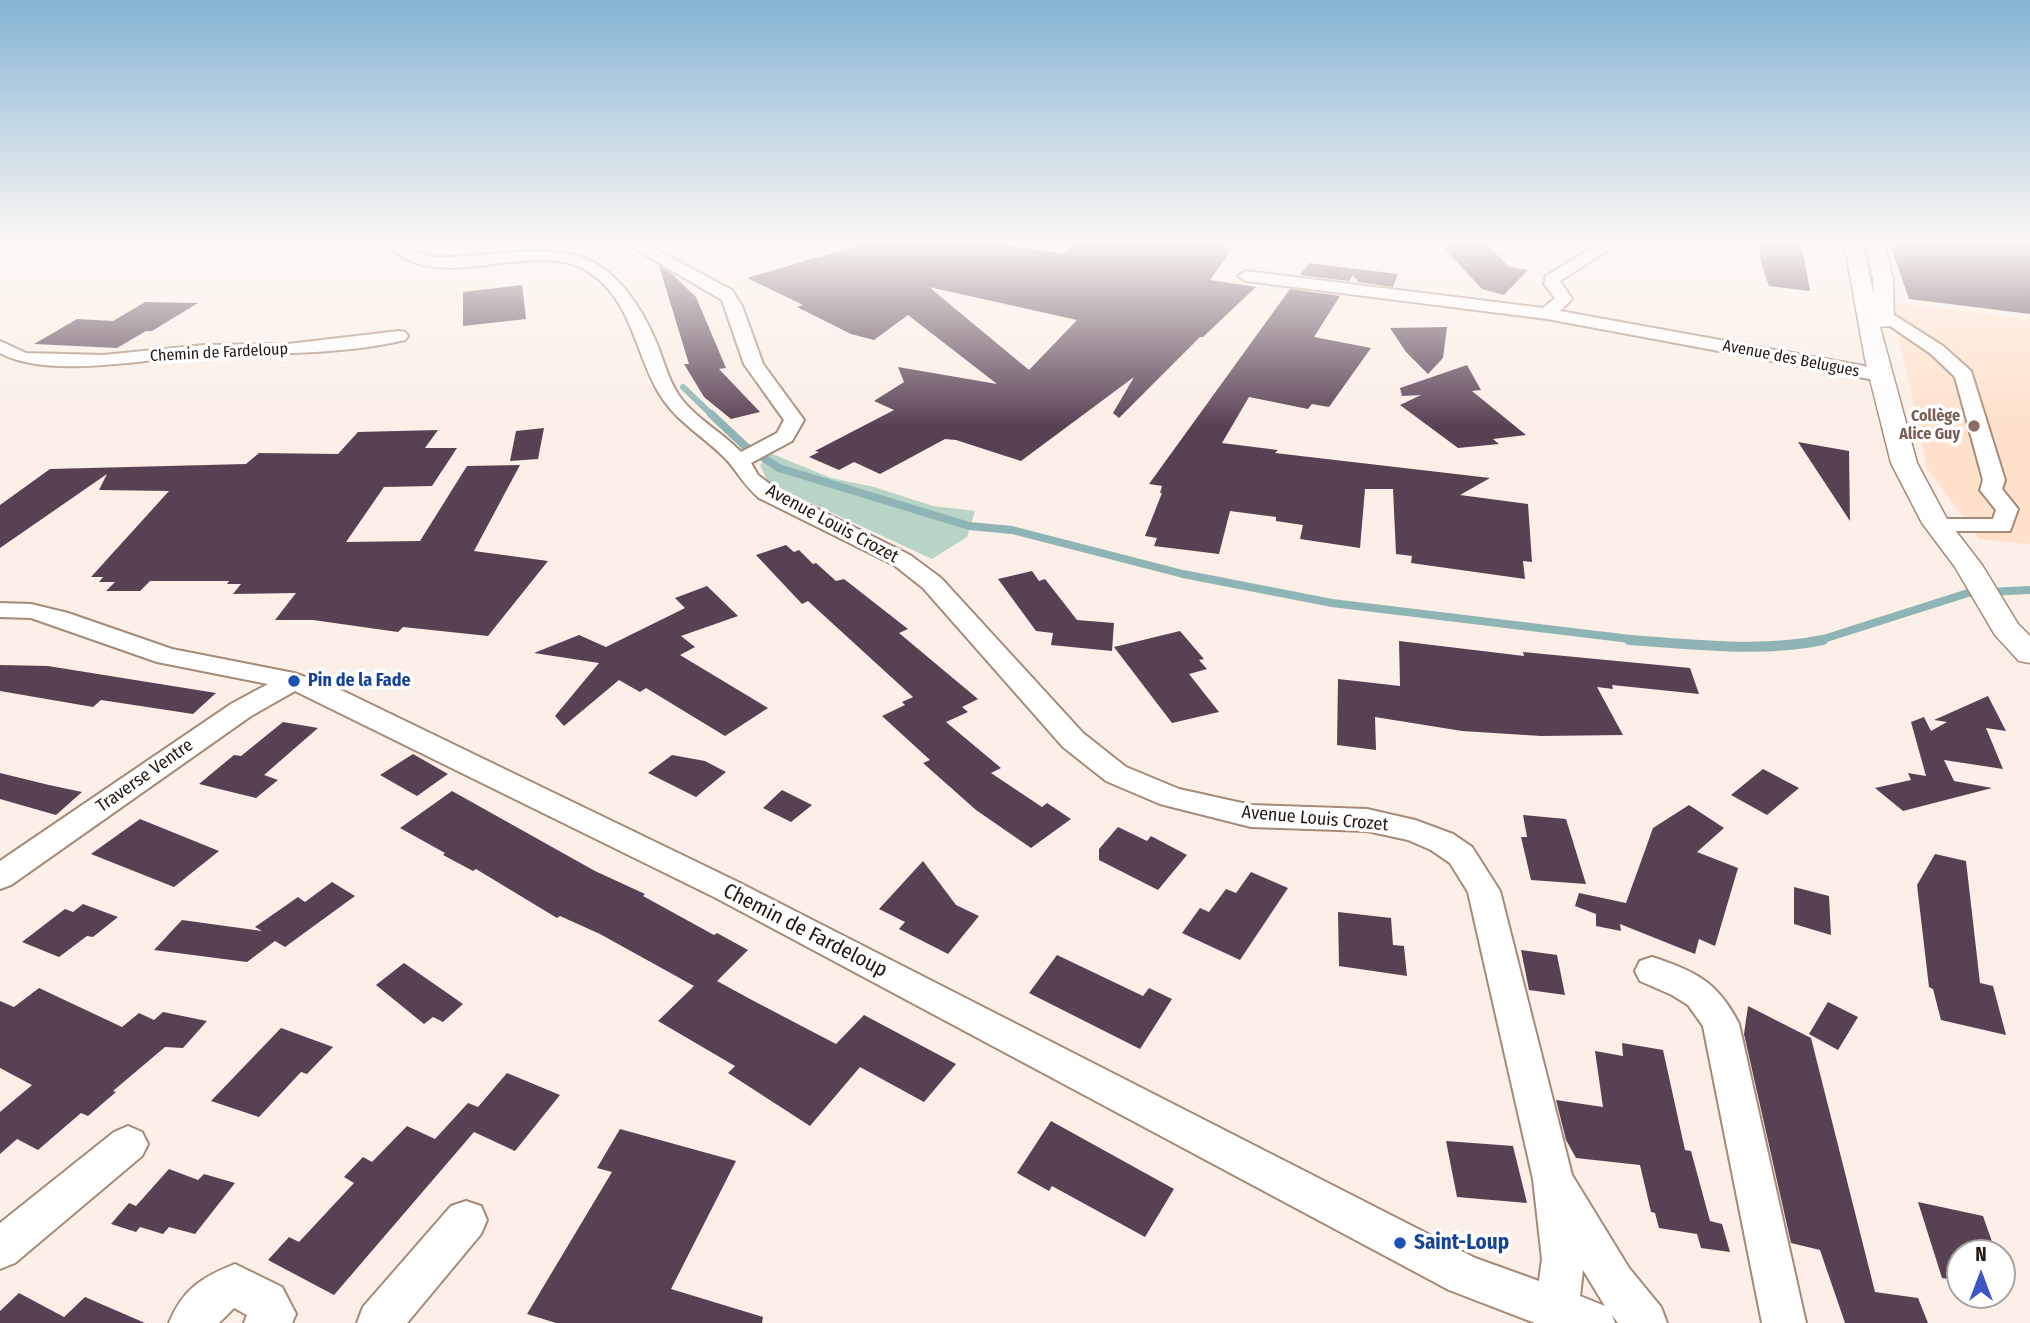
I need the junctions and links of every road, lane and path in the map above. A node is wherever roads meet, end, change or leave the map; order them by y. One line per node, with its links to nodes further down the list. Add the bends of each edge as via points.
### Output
1 (628, 304): 12 (street, Avenue Louis Crozet, via 673,402)
2 (734, 304): 12 (street, via 755,368 794,420 785,437)
3 (1466, 304): 8 (street, Avenue des Belugues)
4 (1559, 304): 8 (street)
5 (1865, 304): 11 (street)
6 (1883, 304): 7 (street)
7 (1883, 313): 13 (street, via 1914,456); 13 (street, via 1964,375 1994,480 1991,490 2007,509 2003,526)
8 (1547, 314): 11 (street, Avenue des Belugues)
9 (399, 336): 10 (street, Chemin de Fardeloup, via 288,349 205,350 103,360 22,358)
10 (0, 346)
11 (1880, 376): 14 (street, via 1904,463 1937,523)
12 (752, 455): 21 (street, Avenue Louis Crozet, via 750,479 767,493 902,561 932,583 1073,740 1116,774 1171,797 1251,817 1367,820 1415,831 1461,855 1484,891)
13 (1955, 524): 14 (street)
14 (1971, 571): 16 (street, via 2007,629)
15 (0, 610): 17 (street, Chemin de Fardeloup, via 32,611 166,656)
16 (2030, 654)
17 (294, 681): 18 (street, Traverse Ventre, via 241,709); 24 (street, Chemin de Fardeloup, via 727,890 1464,1275)
18 (0, 877)
19 (1652, 971): 29 (street, via 1692,987 1710,1003 1721,1024)
20 (128, 1144): 23 (street)
21 (1553, 1179): 24 (street, via 1563,1259); 28 (street, via 1614,1283)
22 (466, 1220): 27 (street)
23 (0, 1249)
24 (1580, 1319)
25 (191, 1323): 26 (street, via 215,1294 235,1285 267,1302 274,1314)
26 (266, 1323)
27 (379, 1323)
28 (1645, 1323)
29 (1784, 1323)

